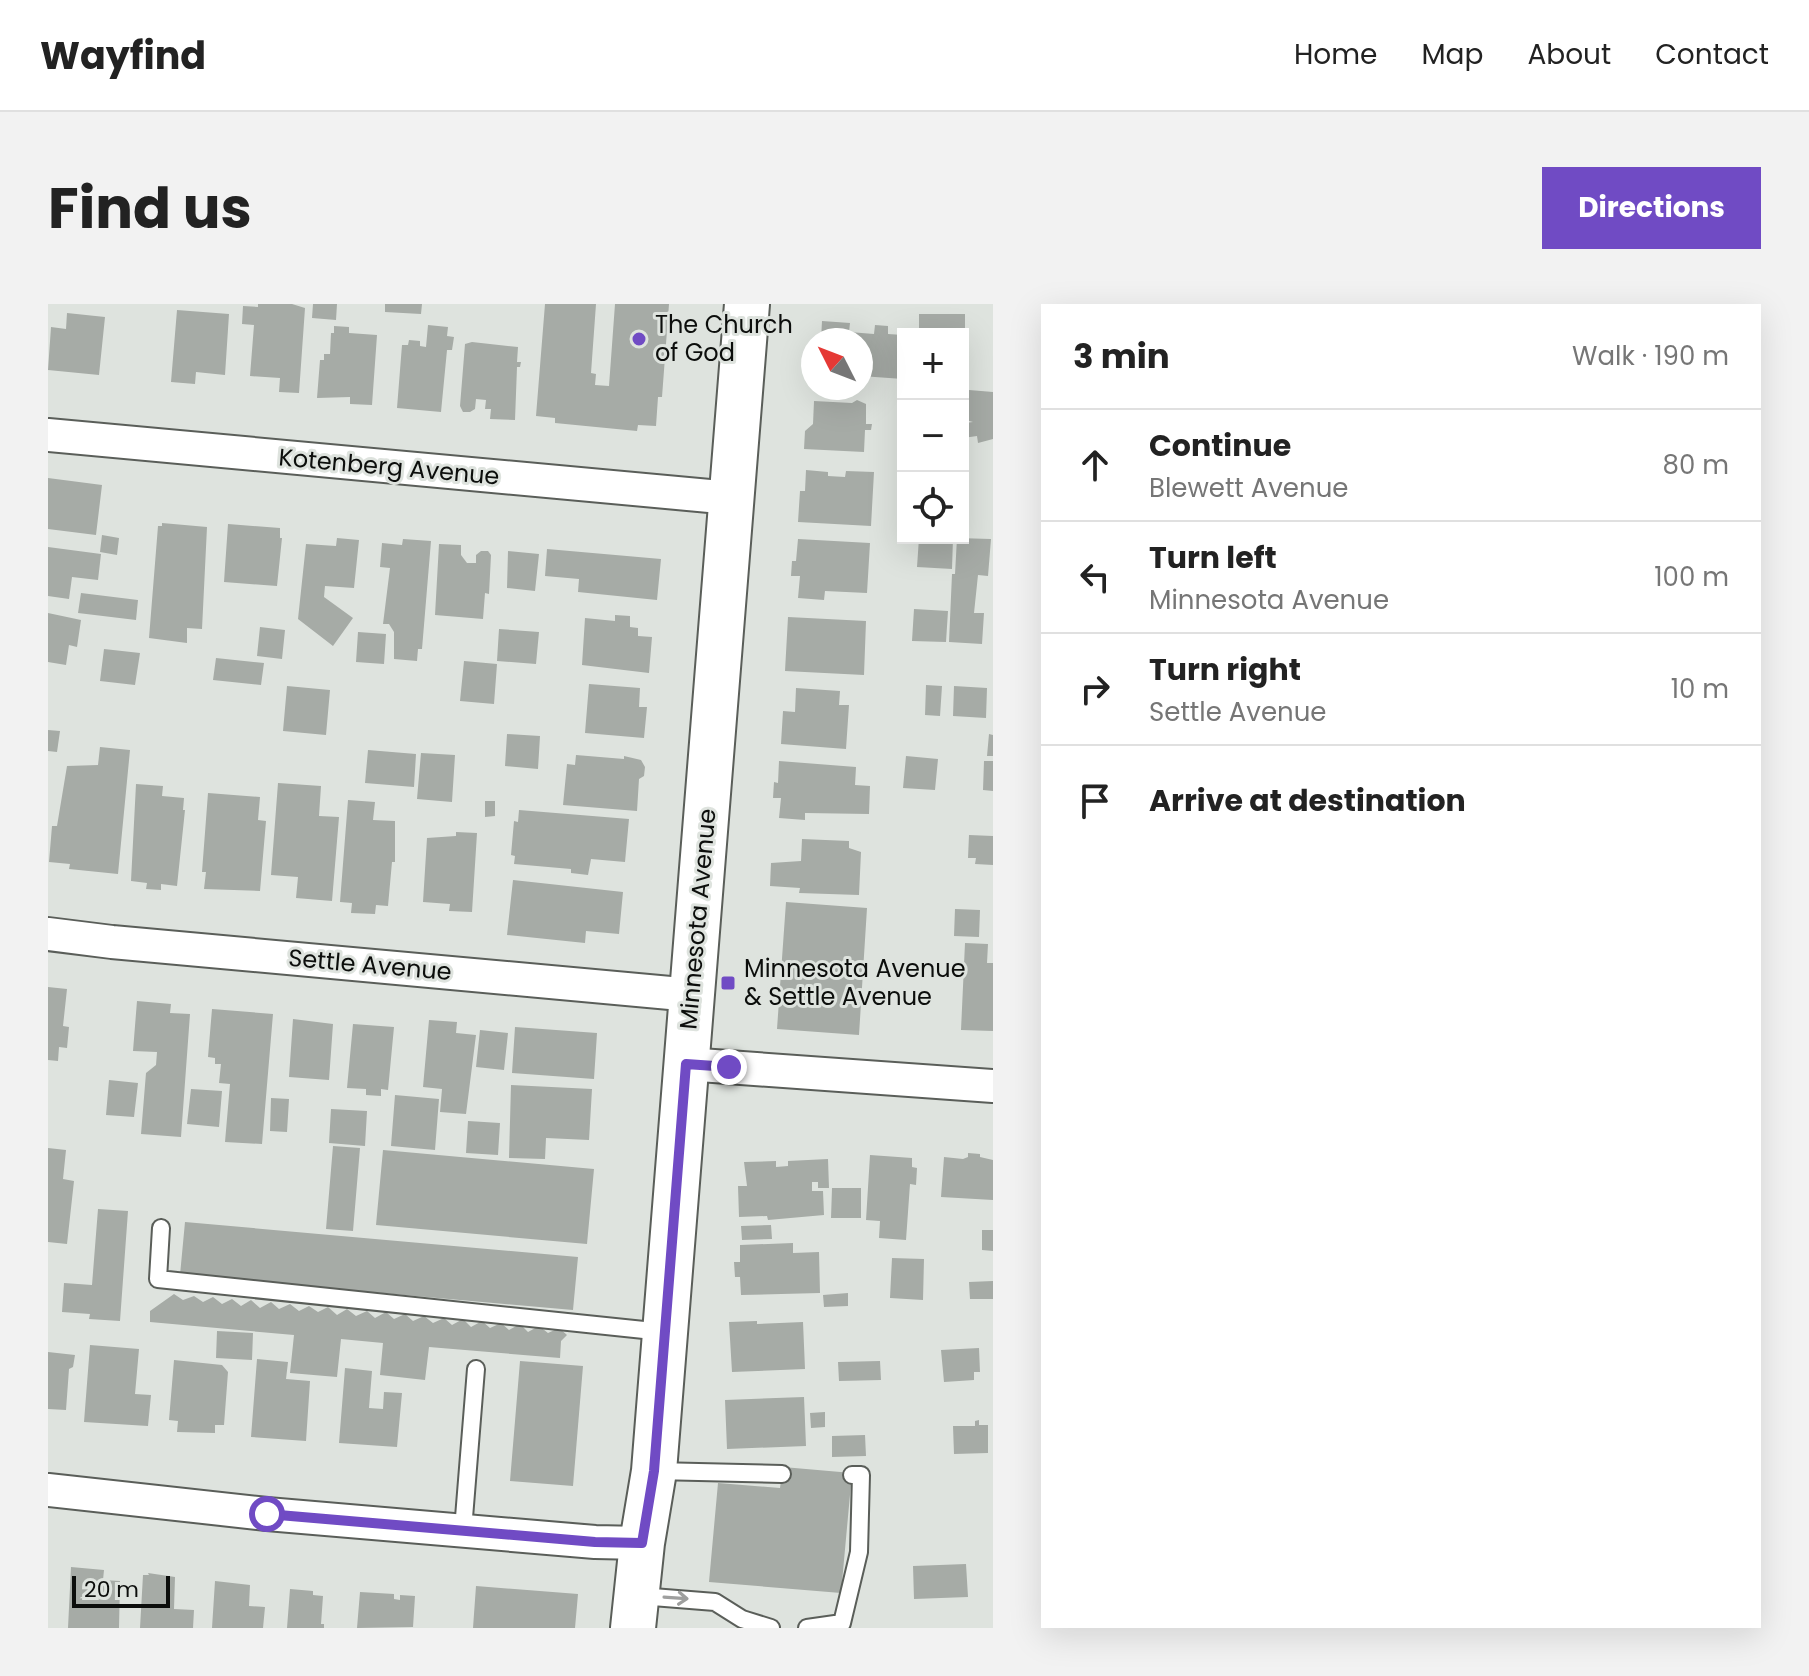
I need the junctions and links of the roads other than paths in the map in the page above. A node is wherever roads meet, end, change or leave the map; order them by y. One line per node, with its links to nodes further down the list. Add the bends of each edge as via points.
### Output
1 (747, 304): 3 (main road, Minnesota Avenue)
2 (48, 435): 3 (street, Kotenberg Avenue)
3 (731, 498): 5 (main road, Minnesota Avenue)
4 (48, 934): 5 (street, Settle Avenue)
5 (692, 995): 6 (main road, Minnesota Avenue)
6 (686, 1064): 7 (street); 9 (main road, Minnesota Avenue)
7 (993, 1086)
8 (161, 1228): 9 (lane, via 158,1279)
9 (665, 1333): 11 (main road, Minnesota Avenue)
10 (476, 1369): 15 (lane)
11 (654, 1471): 12 (lane); 16 (main road, Minnesota Avenue)
12 (782, 1474)
13 (852, 1475): 19 (lane, via 861,1475 859,1552 842,1623)
14 (48, 1490): 15 (street)
15 (463, 1530): 16 (street)
16 (642, 1543): 17 (main road, Minnesota Avenue)
17 (635, 1612): 18 (lane, one-way to 18, via 715,1602 742,1619)
18 (771, 1628)
19 (807, 1628)

